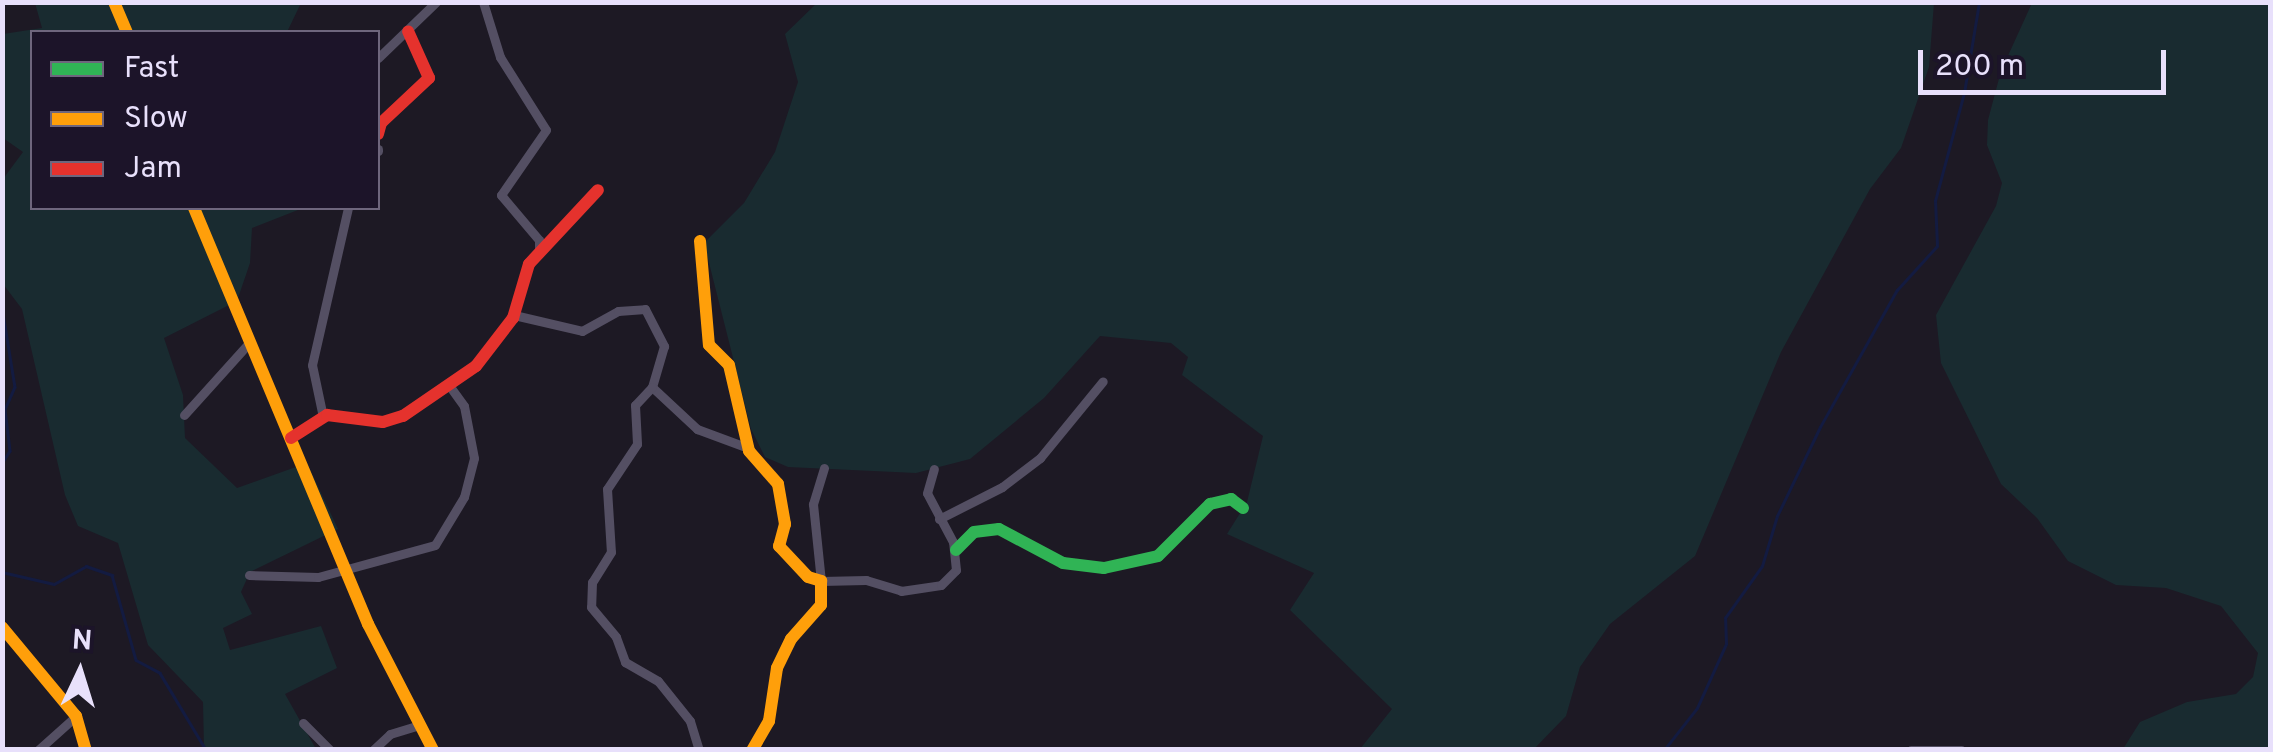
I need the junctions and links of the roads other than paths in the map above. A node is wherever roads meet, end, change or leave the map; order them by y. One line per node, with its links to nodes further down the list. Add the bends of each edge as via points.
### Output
1 (114, 2): 4 (street)
2 (436, 2): 5 (street)
3 (483, 2): 12 (street, via 500,57 546,130 501,195 538,240)
4 (125, 30)
5 (408, 31): 6 (street); 7 (street, via 429,78)
6 (380, 56)
7 (380, 132)
8 (598, 190): 12 (street)
9 (195, 210): 14 (street)
10 (348, 210): 19 (street, via 312,365)
11 (700, 240): 21 (street, via 708,345 729,365)
12 (539, 254): 13 (street)
13 (514, 315): 16 (street, via 476,366); 17 (street, via 582,330 618,311 646,309 664,346)
14 (248, 344): 18 (street); 20 (street)
15 (1103, 381): 25 (street, via 1040,458)
16 (449, 385): 19 (street, via 383,422); 27 (street, via 464,406 474,458 444,534 408,557)
17 (652, 387): 21 (street, via 696,430); 39 (street, via 635,405 637,444 607,488 611,552 592,582 591,607 626,662 658,681 690,720)
18 (184, 415)
19 (323, 417): 20 (street)
20 (291, 438): 27 (street)
21 (748, 448): 29 (street, via 778,484 785,524 778,546 808,578)
22 (824, 468): 29 (street, via 813,504)
23 (934, 469): 25 (street, via 927,493)
24 (1243, 508): 26 (street, via 1230,500 1210,504 1158,556 1104,568 1062,563 999,529 974,532)
25 (940, 518): 26 (street)
26 (956, 550): 29 (street, via 956,570 941,585 902,591 866,580)
27 (345, 566): 28 (street, via 318,577); 33 (street)
28 (249, 575)
29 (821, 581): 40 (street, via 821,605 791,639 777,668 769,721)
30 (2, 627): 31 (street)
31 (76, 716): 34 (street); 35 (street)
32 (302, 723): 36 (street)
33 (419, 726): 37 (street, via 390,734); 38 (street)
34 (38, 750)
35 (86, 750)
36 (330, 750)
37 (372, 750)
38 (433, 750)
39 (699, 750)
40 (752, 750)
41 (1911, 750): 42 (street)
42 (1960, 750)

